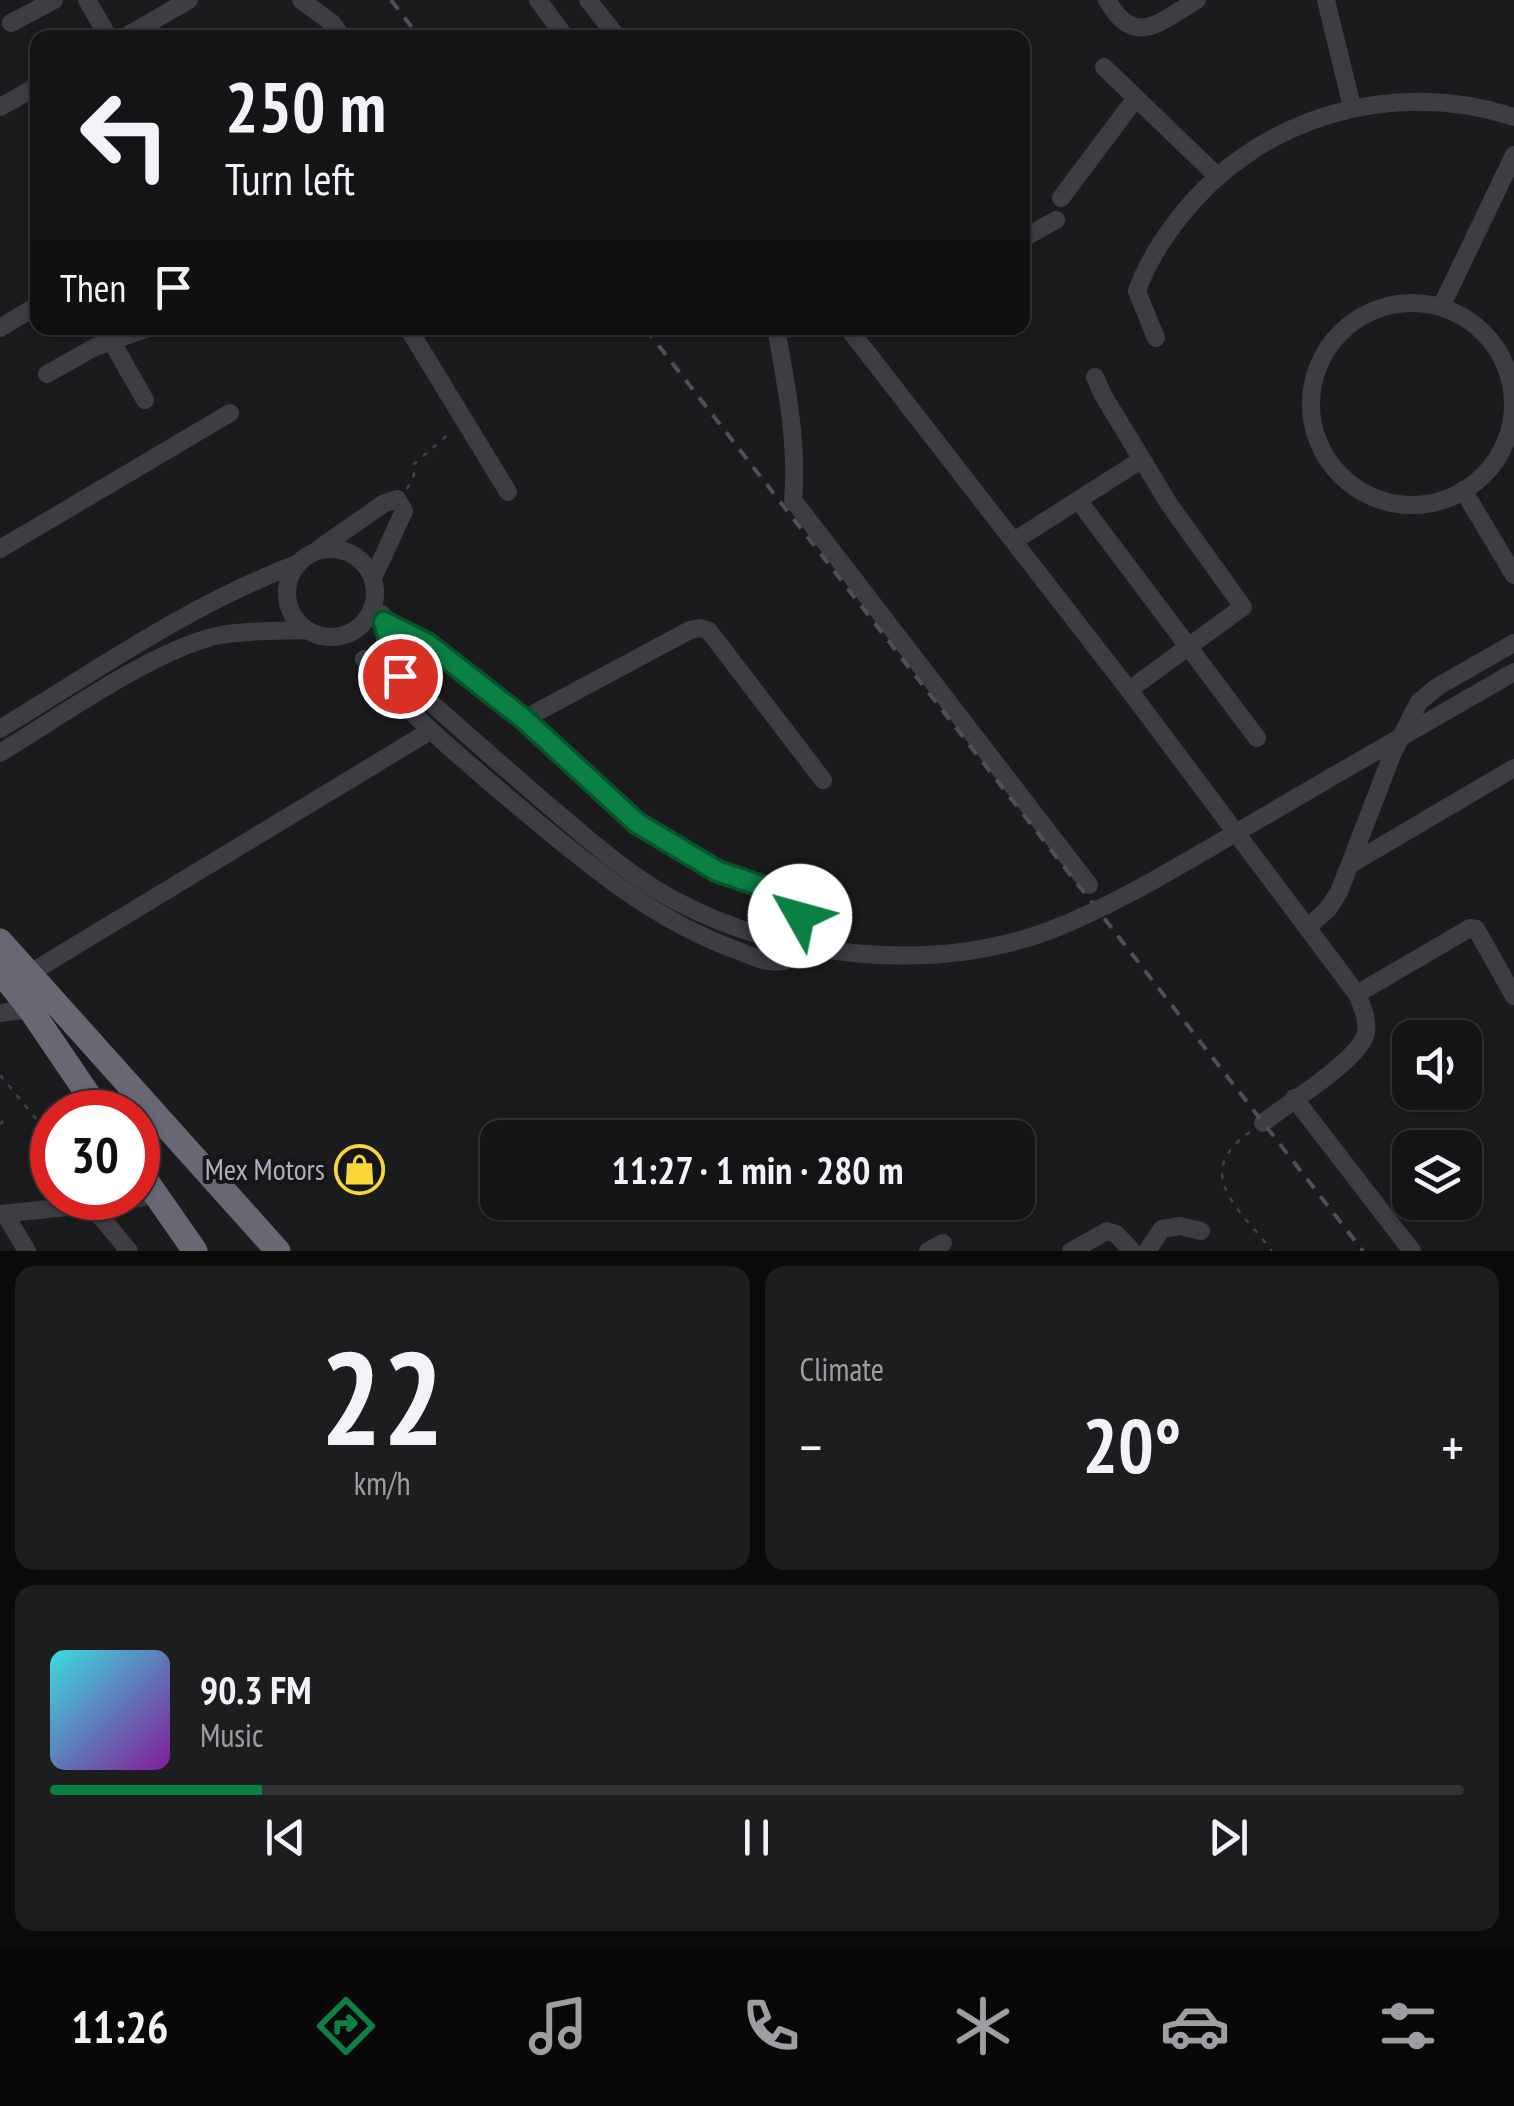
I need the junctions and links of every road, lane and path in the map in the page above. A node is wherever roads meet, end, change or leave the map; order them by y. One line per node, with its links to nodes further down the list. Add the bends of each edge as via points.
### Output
1 (54, 0): 10 (street)
2 (88, 0): 11 (street)
3 (189, 0): 12 (street)
4 (301, 0): 13 (street)
5 (538, 0): 14 (street)
6 (588, 0): 15 (street)
7 (1107, 0): 8 (street, via 1118,20 1135,28)
8 (1197, 0)
9 (1326, 0): 20 (street)
10 (11, 23)
11 (105, 30)
12 (137, 30)
13 (337, 30)
14 (560, 30)
15 (612, 30)
16 (1104, 67): 18 (street)
17 (30, 90): 19 (street)
18 (1136, 98): 23 (street); 24 (street)
19 (0, 106)
20 (1352, 108): 21 (street, via 1436,102); 23 (street, via 1273,137)
21 (1514, 116)
22 (1514, 154): 27 (street)
23 (1216, 175): 34 (street, via 1162,240 1137,290)
24 (1061, 198)
25 (1056, 220): 26 (street)
26 (1030, 235)
27 (1441, 307): 41 (street, via 1493,344 1512,391 1500,453); 41 (street, via 1383,307 1342,331 1317,370 1312,416 1328,460 1362,492 1407,504)
28 (30, 310): 29 (street)
29 (0, 328)
30 (108, 335): 35 (street); 37 (street)
31 (412, 335): 39 (street)
32 (777, 335): 67 (street, via 793,500)
33 (858, 335): 45 (street)
34 (1156, 338)
35 (47, 374)
36 (1096, 377): 40 (street)
37 (145, 400)
38 (230, 413): 46 (street)
39 (463, 421): 42 (street); 43 (path, via 413,465 412,485)
40 (1141, 460): 44 (street); 54 (street, via 1242,604)
41 (1464, 490): 49 (street)
42 (508, 492)
43 (397, 500): 47 (street); 50 (street, via 404,511)
44 (1078, 500): 45 (street); 54 (street)
45 (1014, 540): 58 (street)
46 (0, 549)
47 (316, 551): 48 (street); 50 (street, via 353,554)
48 (298, 564): 52 (street, via 286,595 290,611); 60 (street, via 152,637)
49 (1514, 576)
50 (374, 584): 51 (street); 52 (street, via 372,610 360,625 343,635)
51 (384, 622): 57 (street); 59 (street, via 428,644)
52 (316, 633): 55 (street); 63 (street, via 219,635 196,643)
53 (1514, 642): 66 (street, via 1420,702 1394,750)
54 (1188, 648): 58 (street); 62 (street)
55 (364, 659): 57 (street); 61 (street)
56 (1514, 672): 57 (street, bridge, via 1122,897 1053,929 985,947 867,955 804,948 732,928 673,900 594,844)
57 (400, 676)
58 (1128, 690): 68 (street)
59 (524, 719): 61 (street, via 662,840 717,871 796,900 800,921 790,958 767,962 707,940 635,900); 65 (street, via 700,628 709,631)
60 (0, 730)
61 (430, 731): 71 (street)
62 (1257, 738)
63 (0, 753)
64 (1514, 768): 66 (street)
65 (823, 780)
66 (1351, 864): 68 (street, via 1333,902)
67 (1089, 885)
68 (1309, 926): 72 (street)
69 (0, 942): 71 (highway)
70 (0, 971): 74 (highway)
71 (28, 975): 86 (highway)
72 (1358, 994): 73 (street, via 1470,928); 78 (street, via 1366,1020 1362,1042)
73 (1514, 996)
74 (30, 1009): 75 (street); 77 (highway)
75 (0, 1013)
76 (0, 1074): 79 (path)
77 (85, 1090)
78 (1294, 1098): 80 (street); 94 (street)
79 (30, 1111)
80 (1263, 1123): 93 (path, via 1228,1150 1220,1178)
81 (160, 1202): 89 (highway)
82 (30, 1211): 83 (street)
83 (3, 1214): 87 (street)
84 (103, 1220): 88 (street)
85 (1201, 1232): 92 (street, via 1162,1230)
86 (269, 1244)
87 (27, 1251)
88 (129, 1251)
89 (195, 1251)
90 (1071, 1251): 91 (street, via 1107,1232)
91 (1132, 1251)
92 (1147, 1251)
93 (1272, 1251)
94 (1412, 1251)

